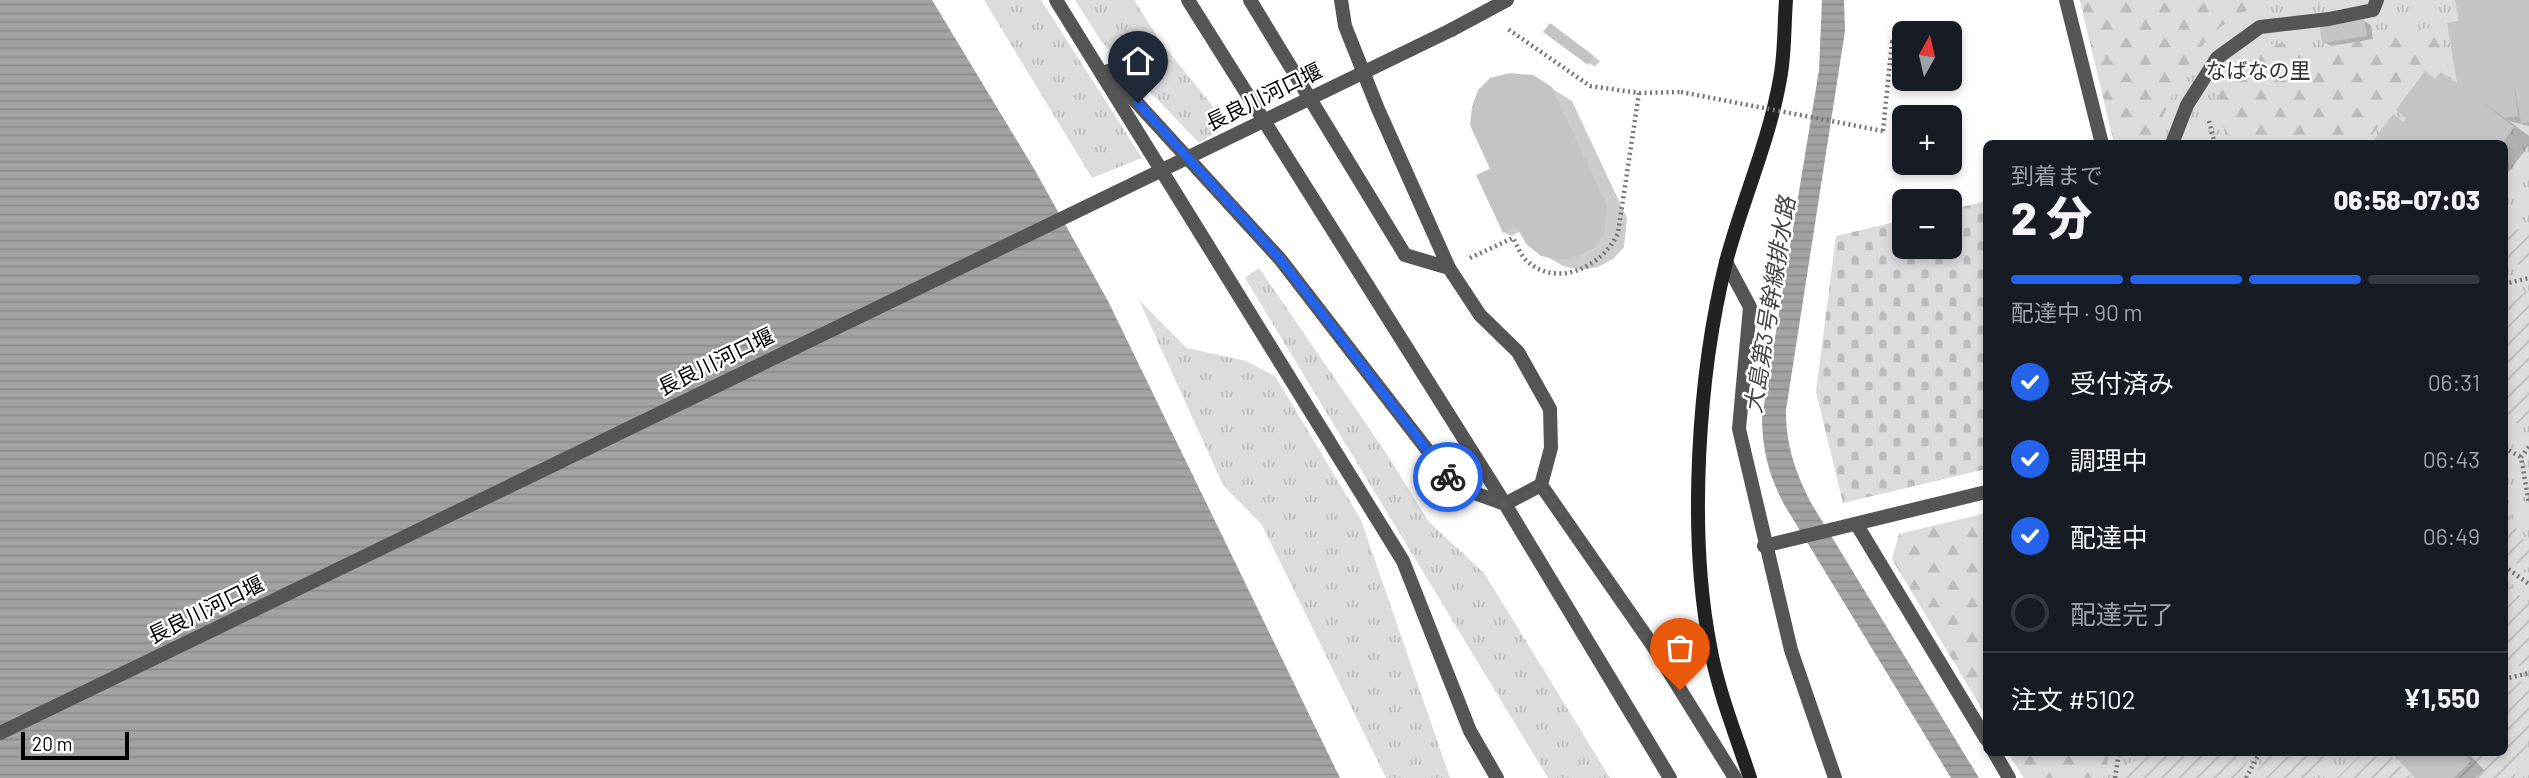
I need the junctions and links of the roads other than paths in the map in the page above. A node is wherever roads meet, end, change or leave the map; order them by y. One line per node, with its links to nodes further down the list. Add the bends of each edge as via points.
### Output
1 (1056, 0): 9 (street)
2 (1188, 0): 16 (street)
3 (1250, 0): 13 (street, via 1405,255)
4 (1341, 0): 13 (street, via 1345,26 1378,109)
5 (1507, 0): 19 (street, 長良川河口堰, bridge)
6 (1786, 0): 12 (street, via 1781,79)
7 (2066, 0): 10 (street)
8 (2377, 0): 11 (street, via 2373,10 2260,27 2217,58 2187,105)
9 (1085, 45): 16 (street, via 1280,259 1455,486); 22 (street, via 1403,561 1470,730)
10 (2101, 140)
11 (2174, 140)
12 (1726, 262): 18 (street, via 1750,307 1739,429); 25 (street, via 1707,372 1697,472 1710,646)
13 (1449, 268): 14 (street, via 1480,315 1518,352 1549,409 1551,448)
14 (1541, 485): 16 (street); 24 (street, via 1653,646)
15 (1983, 493): 17 (street)
16 (1505, 504): 23 (street)
17 (1857, 525): 18 (street); 20 (street)
18 (1764, 546): 26 (street, via 1791,650)
19 (0, 733)
20 (1983, 735)
21 (1996, 756): 27 (street)
22 (1497, 778)
23 (1670, 778)
24 (1735, 778)
25 (1750, 778)
26 (1835, 778)
27 (2009, 778)

